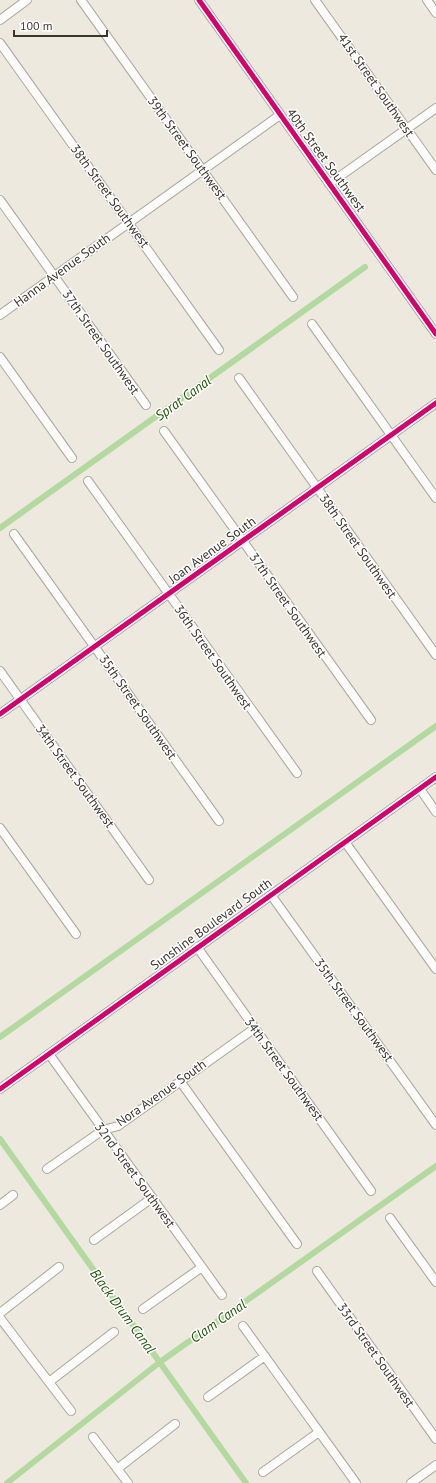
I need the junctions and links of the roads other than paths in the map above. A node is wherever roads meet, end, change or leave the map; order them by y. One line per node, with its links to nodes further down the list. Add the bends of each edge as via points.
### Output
1 (28, 0): 7 (street)
2 (81, 0): 12 (street, 39th Street Southwest)
3 (199, 0): 10 (street, 40th Street Southwest)
4 (315, 0): 11 (street, 41st Street Southwest)
5 (427, 0): 6 (street)
6 (436, 12)
7 (0, 20)
8 (0, 43): 16 (street, 38th Street Southwest)
9 (436, 108): 11 (street)
10 (280, 115): 12 (street, Hanna Avenue South); 14 (street, 40th Street Southwest)
11 (407, 128): 13 (street, 41st Street Southwest); 14 (street)
12 (202, 170): 16 (street, Hanna Avenue South); 18 (street, 39th Street Southwest)
13 (436, 170)
14 (329, 184): 21 (street, 40th Street Southwest)
15 (0, 200): 17 (street, 37th Street Southwest)
16 (129, 223): 17 (street, Hanna Avenue South); 22 (street, 38th Street Southwest)
17 (54, 276): 19 (street, Hanna Avenue South); 26 (street, 37th Street Southwest)
18 (293, 297)
19 (0, 314)
20 (312, 324): 28 (street)
21 (436, 334)
22 (219, 350)
23 (0, 357): 29 (street)
24 (239, 378): 31 (street, 38th Street Southwest)
25 (436, 403): 28 (street, Joan Avenue South)
26 (146, 405)
27 (164, 431): 34 (street, 37th Street Southwest)
28 (391, 435): 31 (street, Joan Avenue South); 32 (street)
29 (72, 458)
30 (88, 481): 35 (street, 36th Street Southwest)
31 (317, 488): 34 (street, Joan Avenue South); 37 (street, 38th Street Southwest)
32 (436, 498)
33 (14, 534): 36 (street, 35th Street Southwest)
34 (243, 541): 35 (street, Joan Avenue South); 41 (street, 37th Street Southwest)
35 (169, 594): 36 (street, Joan Avenue South); 42 (street, 36th Street Southwest)
36 (95, 647): 39 (street, Joan Avenue South); 46 (street, 35th Street Southwest)
37 (436, 655)
38 (0, 671): 39 (street, 34th Street Southwest)
39 (20, 700): 40 (street, Joan Avenue South); 49 (street, 34th Street Southwest)
40 (0, 714)
41 (371, 720)
42 (297, 773)
43 (436, 777): 44 (street, Sunshine Boulevard South)
44 (420, 789): 45 (street); 48 (street, Sunshine Boulevard South)
45 (436, 812)
46 (219, 821)
47 (0, 828): 51 (street)
48 (345, 842): 50 (street, Sunshine Boulevard South); 53 (street)
49 (149, 880)
50 (271, 895): 52 (street, Sunshine Boulevard South); 58 (street, 35th Street Southwest)
51 (76, 934)
52 (198, 947): 54 (street, 34th Street Southwest); 55 (street, Sunshine Boulevard South)
53 (436, 969)
54 (255, 1028): 56 (street, Nora Avenue South); 61 (street, 34th Street Southwest)
55 (49, 1054): 57 (street, Sunshine Boulevard South); 59 (street, 32nd Street Southwest)
56 (180, 1081): 59 (street, Nora Avenue South, via 118,1126); 67 (street)
57 (0, 1089)
58 (436, 1125)
59 (103, 1130): 60 (street, Nora Avenue South); 63 (street, 32nd Street Southwest)
60 (47, 1169)
61 (371, 1191)
62 (13, 1195): 64 (street)
63 (152, 1198): 66 (street); 69 (street, 32nd Street Southwest)
64 (0, 1205)
65 (390, 1218): 71 (street)
66 (94, 1240)
67 (297, 1244)
68 (59, 1267): 74 (street)
69 (202, 1267): 72 (street, 32nd Street Southwest); 73 (street)
70 (317, 1272): 85 (street, 33rd Street Southwest)
71 (436, 1282)
72 (222, 1295)
73 (144, 1309)
74 (0, 1312)
75 (0, 1318): 79 (street)
76 (243, 1326): 78 (street)
77 (114, 1332): 79 (street)
78 (265, 1356): 80 (street); 83 (street)
79 (49, 1382): 81 (street)
80 (208, 1396)
81 (71, 1411)
82 (175, 1424): 87 (street)
83 (320, 1432): 88 (street); 90 (street)
84 (92, 1438): 87 (street)
85 (436, 1439)
86 (436, 1465): 91 (street)
87 (117, 1469): 89 (street)
88 (263, 1472)
89 (128, 1483)
90 (356, 1483)
91 (410, 1483)

